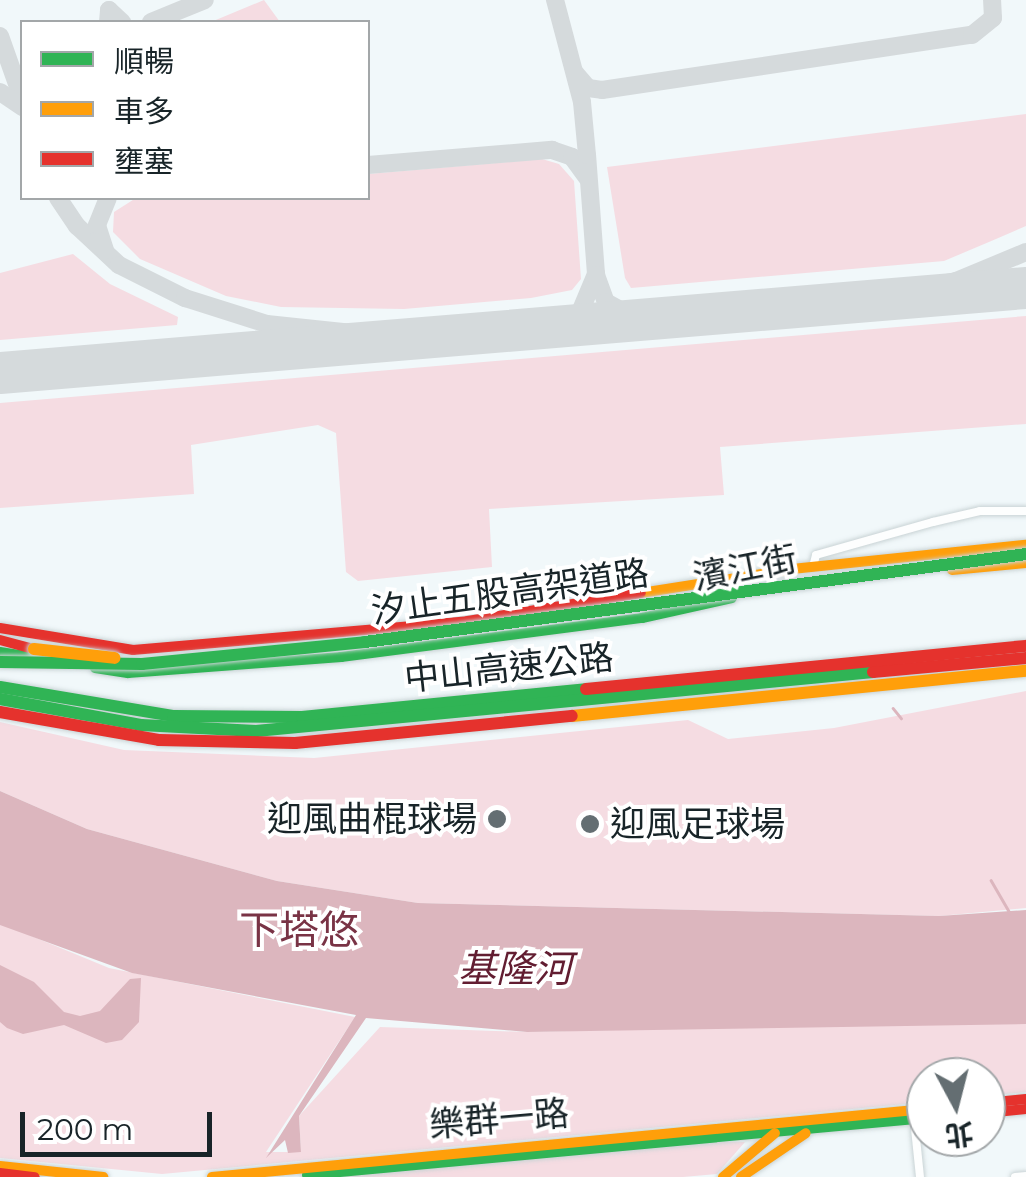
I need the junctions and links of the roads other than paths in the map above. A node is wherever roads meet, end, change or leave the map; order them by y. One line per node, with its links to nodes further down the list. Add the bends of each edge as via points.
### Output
1 (1026, 511): 5 (street, via 933,522 816,555)
2 (1026, 544): 5 (main road, 濱江街)
3 (1026, 554): 14 (main road, 汐止五股高架道路, bridge, via 456,632)
4 (1026, 562): 7 (main road, 濱江街, via 822,583)
5 (813, 567): 6 (main road, 濱江街)
6 (677, 586): 7 (main road); 10 (main road, 濱江街, via 468,621 260,644 134,650)
7 (680, 611): 15 (main road, 濱江街, via 186,670 128,673)
8 (0, 628): 10 (main road, 濱江街)
9 (0, 640): 14 (main road, bridge, via 85,656)
10 (50, 641): 15 (main road)
11 (1026, 646): 18 (main road, 中山高速公路, bridge, via 302,717 173,716)
12 (0, 652): 15 (main road, 濱江街)
13 (1026, 658): 19 (main road, 中山高速公路, bridge, via 312,728 141,725)
14 (178, 659): 16 (main road, 汐止五股高架道路, bridge, via 92,667)
15 (47, 660)
16 (0, 662)
17 (1026, 671): 20 (main road, bridge, via 296,743 159,740)
18 (0, 687)
19 (0, 699)
20 (0, 712)
21 (906, 1110): 23 (main road, 樂群一路)
22 (906, 1120): 24 (main road, 樂群一路)
23 (792, 1121): 25 (main road); 29 (main road, 樂群一路)
24 (812, 1130): 25 (main road, 樂群一路); 36 (main road)
25 (774, 1133): 26 (main road, 樂群一路); 27 (main road)
26 (696, 1138): 27 (main road, via 746,1141); 34 (main road, 樂群一路)
27 (745, 1156): 35 (main road)
28 (0, 1170): 31 (main road); 32 (main road)
29 (266, 1175): 33 (main road, 樂群一路)
30 (1026, 1176): 37 (street)
31 (35, 1177)
32 (102, 1177)
33 (212, 1177)
34 (286, 1177)
35 (723, 1177)
36 (742, 1177)
37 (1015, 1177)

